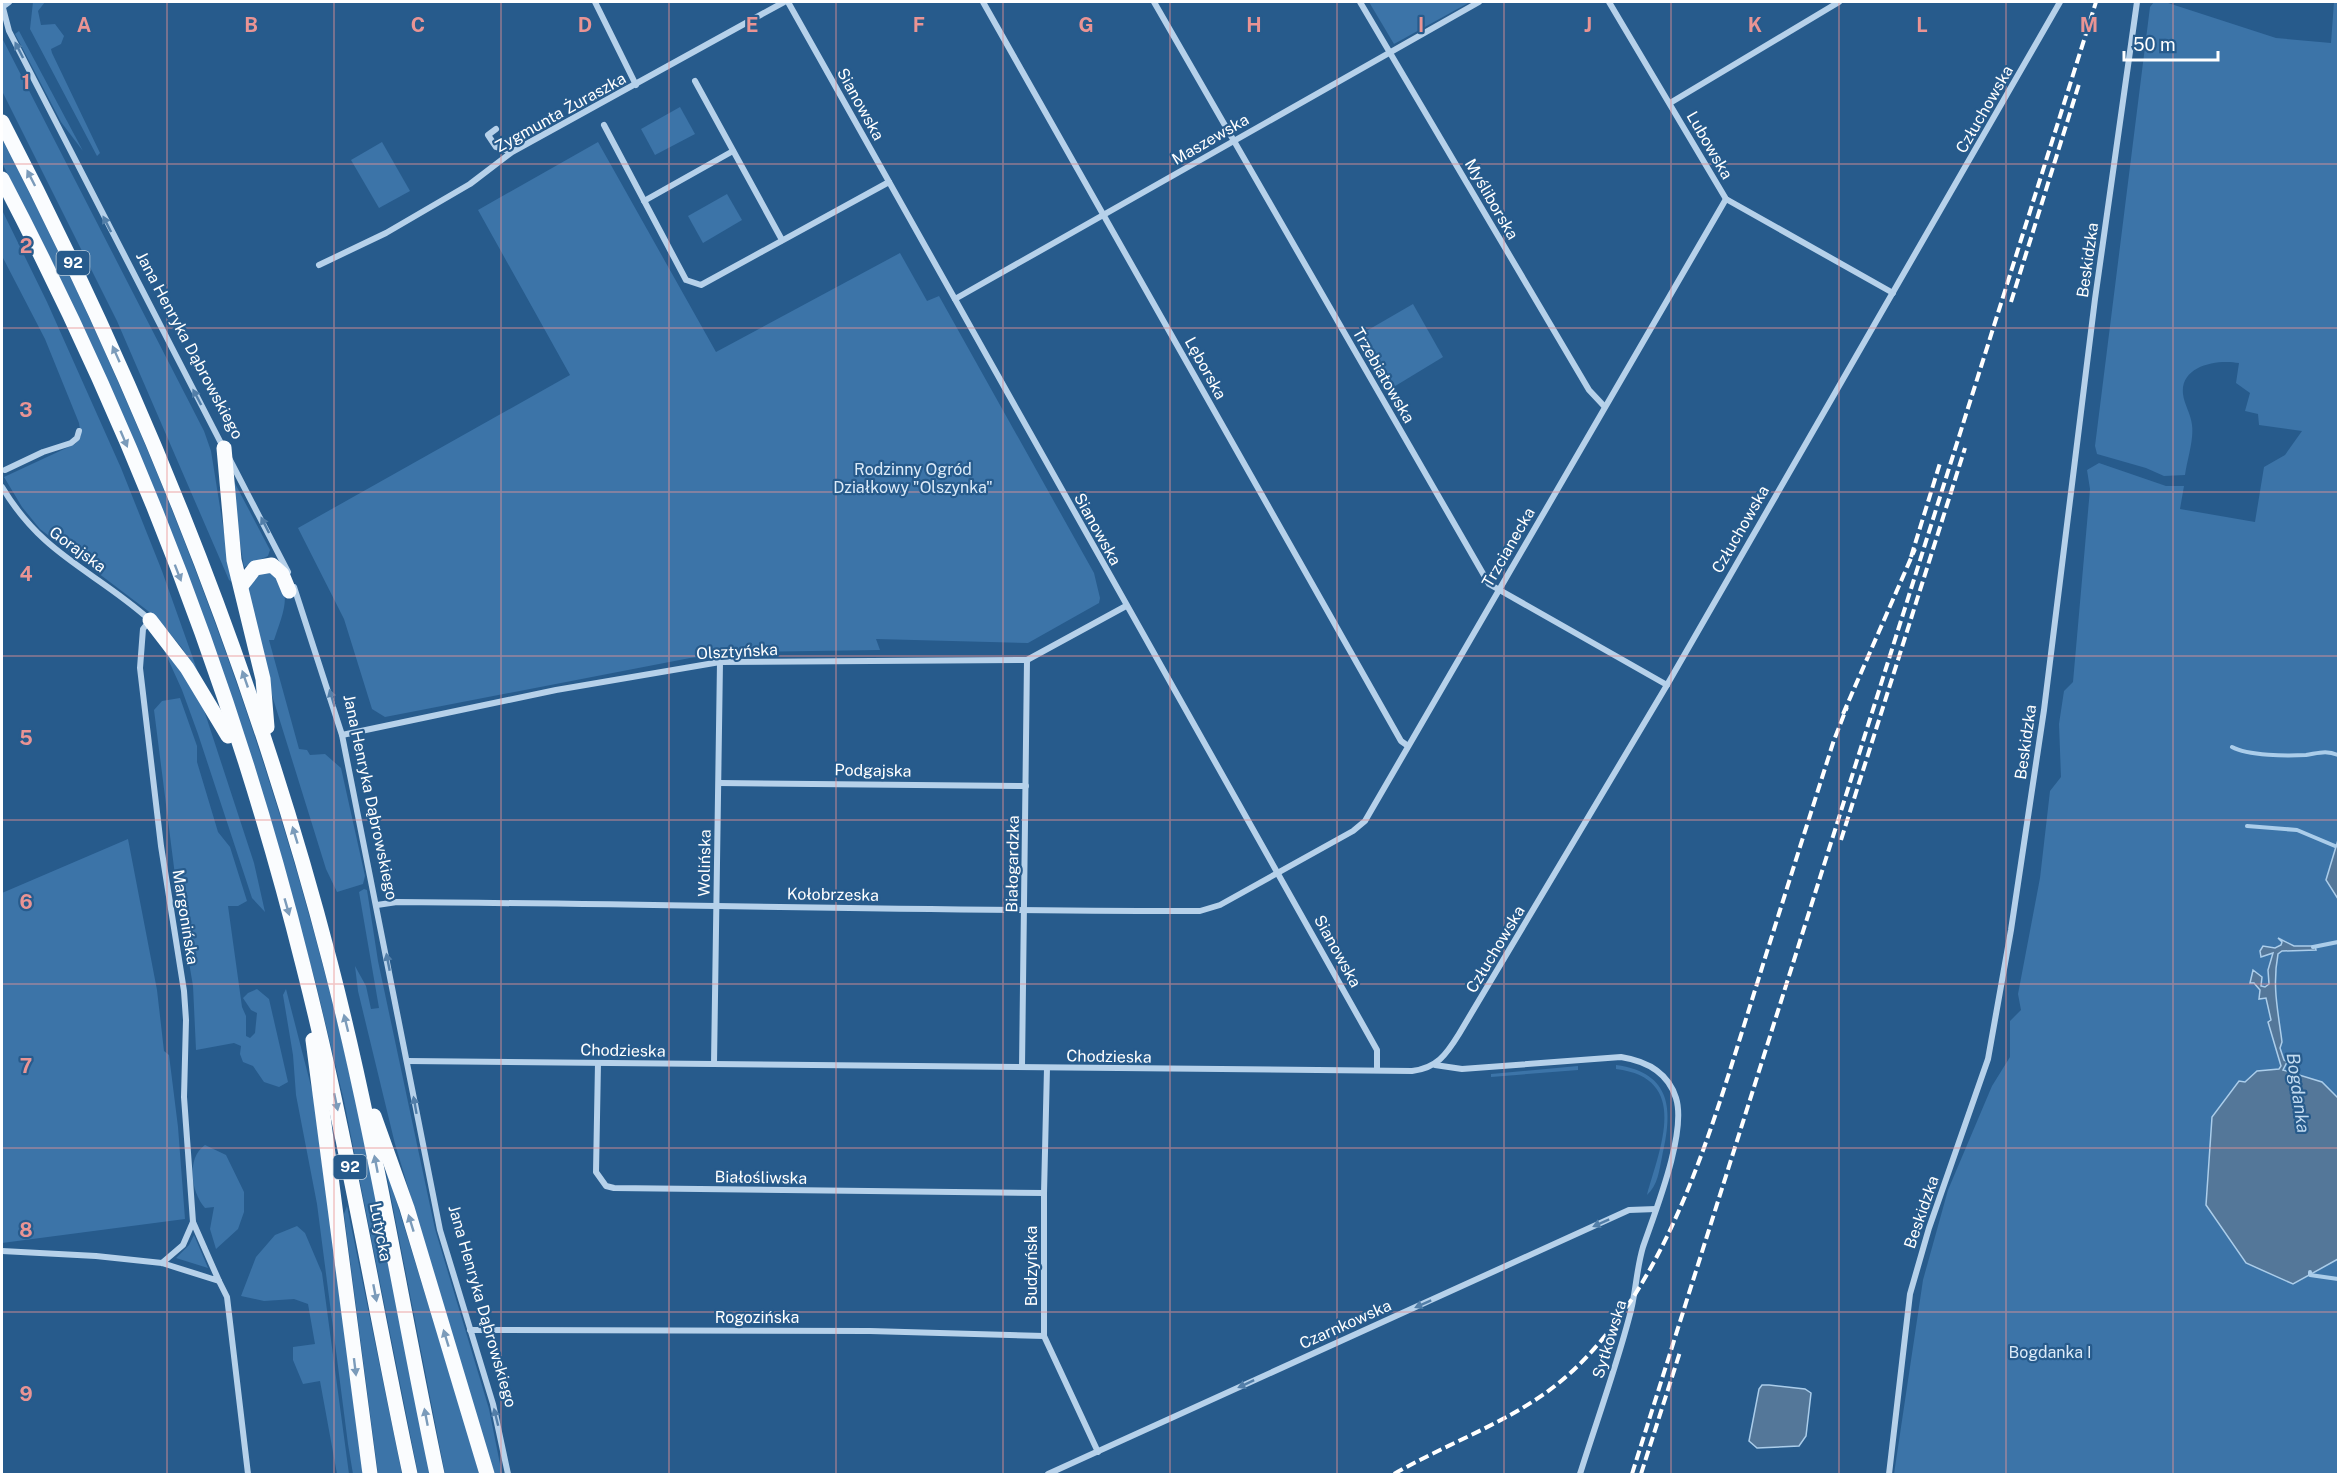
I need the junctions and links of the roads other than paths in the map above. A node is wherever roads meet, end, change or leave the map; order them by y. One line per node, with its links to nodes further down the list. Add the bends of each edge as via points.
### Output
1 (595, 2): 14 (street)
2 (786, 2): 14 (street, Zygmunta Żuraszka); 23 (street, Sianowska)
3 (983, 2): 26 (street, Lęborska)
4 (1154, 2): 19 (street, Trzebiatowska)
5 (1360, 2): 12 (street, Myśliborska)
6 (1479, 2): 12 (street, Maszewska)
7 (1609, 2): 15 (street, Lubowska)
8 (1839, 2): 15 (street)
9 (2060, 2): 29 (street, Człuchowska)
10 (2138, 2): 80 (street, Beskidzka, via 2012,930 1988,1059 1910,1294)
11 (5, 5): 33 (street, Jana Henryka Dąbrowskiego, one-way to 11, via 9,31)
12 (1390, 53): 19 (street, Maszewska); 31 (street, Myśliborska, via 1588,390)
13 (695, 81): 20 (street)
14 (636, 85): 21 (street, Zygmunta Żuraszka)
15 (1670, 103): 24 (street, Lubowska)
16 (2, 122): 46 (main road, 92, one-way to 16, via 216,598 140,407)
17 (603, 125): 25 (street)
18 (496, 129): 21 (street, via 488,135 496,147)
19 (1234, 140): 26 (street, Maszewska); 37 (street, Trzebiatowska, via 1489,584)
20 (733, 151): 25 (street); 27 (street)
21 (512, 152): 28 (street, Zygmunta Żuraszka, via 470,184 386,233)
22 (2, 179): 47 (main road, 92, one-way to 47, via 65,306 140,477 202,638)
23 (889, 182): 27 (street); 30 (street, Sianowska)
24 (1726, 199): 29 (street, Lubowska); 31 (street, Trzcianecka)
25 (644, 201): 27 (street, via 686,280 693,284 701,285)
26 (1104, 215): 30 (street, Maszewska); 45 (street, Lęborska, via 1401,741)
27 (782, 240)
28 (319, 265)
29 (1893, 293): 43 (street, Człuchowska)
30 (955, 299): 39 (street, Sianowska)
31 (1605, 406): 37 (street, Trzcianecka)
32 (79, 431): 34 (street, via 71,443)
33 (224, 448): 36 (main road, via 234,560); 44 (street, Jana Henryka Dąbrowskiego, one-way to 33, via 303,607)
34 (5, 470)
35 (2, 487): 40 (street, Gorajska, via 17,514 58,554)
36 (241, 586): 38 (main road, via 255,568 272,565 282,574); 46 (main road, via 263,679)
37 (1499, 590): 43 (street, Trzebiatowska); 45 (street, Trzcianecka)
38 (290, 591)
39 (1126, 606): 41 (street, Olsztyńska); 50 (street, Sianowska)
40 (150, 620): 47 (main road, via 187,668); 65 (street, Margonińska, via 143,629 140,668 161,846 184,991 184,1096)
41 (1027, 660): 42 (street, Olsztyńska); 49 (street, Białogardzka)
42 (720, 662): 44 (street, Olsztyńska, via 556,690); 48 (street, Wolińska)
43 (1667, 686): 58 (street, Człuchowska, via 1459,1034)
44 (342, 735): 52 (street, Jana Henryka Dąbrowskiego)
45 (1408, 747): 50 (street, Trzcianecka, via 1365,821)
46 (270, 754): 62 (main road, 92, one-way to 46, via 320,922)
47 (244, 762): 54 (main road, 92, one-way to 54)
48 (718, 783): 49 (street, Podgajska); 51 (street, Wolińska)
49 (1026, 786): 53 (street, Białogardzka)
50 (1278, 871): 53 (street, Kołobrzeska, via 1208,910); 61 (street, Sianowska, via 1377,1050)
51 (716, 904): 52 (street, Kołobrzeska); 53 (street, Kołobrzeska); 57 (street, Wolińska)
52 (377, 905): 55 (street, Jana Henryka Dąbrowskiego, one-way to 52)
53 (1025, 912): 59 (street, Białogardzka)
54 (303, 963): 73 (main road, one-way to 73); 74 (main road, Lutycka / 92, one-way to 74, via 342,1130)
55 (407, 1061): 56 (street, Chodzieska); 69 (street, Jana Henryka Dąbrowskiego, one-way to 55, via 440,1230)
56 (597, 1063): 57 (street, Chodzieska); 63 (street, Białośliwska, via 596,1172 606,1186)
57 (714, 1064): 59 (street, Chodzieska)
58 (1435, 1065): 61 (street, Chodzieska, via 1412,1071); 64 (street, Chodzieska, via 1462,1069 1621,1057 1656,1069 1673,1091 1679,1120)
59 (1022, 1067): 60 (street, Chodzieska)
60 (1047, 1068): 61 (street, Chodzieska); 63 (street, Budzyńska)
61 (1377, 1070)
62 (359, 1080): 75 (main road, Lutycka / 92, one-way to 62); 76 (main road, one-way to 62, via 396,1176)
63 (1044, 1193): 70 (street, Budzyńska)
64 (1656, 1209): 71 (street, Czarnkowska, one-way to 71, via 1629,1210); 79 (street, Sytkowska, via 1624,1338)
65 (193, 1222): 67 (street, via 183,1245); 68 (street, Margonińska)
66 (2, 1251): 67 (street)
67 (162, 1263): 68 (street)
68 (219, 1281): 72 (street, Margonińska, via 227,1297)
69 (470, 1330): 70 (street, Rogozińska); 77 (street, Jana Henryka Dąbrowskiego, one-way to 69, via 496,1415)
70 (1044, 1335): 71 (street, Budzyńska)
71 (1098, 1452): 78 (street, Czarnkowska)
72 (248, 1474)
73 (370, 1474)
74 (410, 1474)
75 (437, 1474)
76 (487, 1474)
77 (508, 1474)
78 (1048, 1474)
79 (1580, 1474)
80 (1889, 1474)

